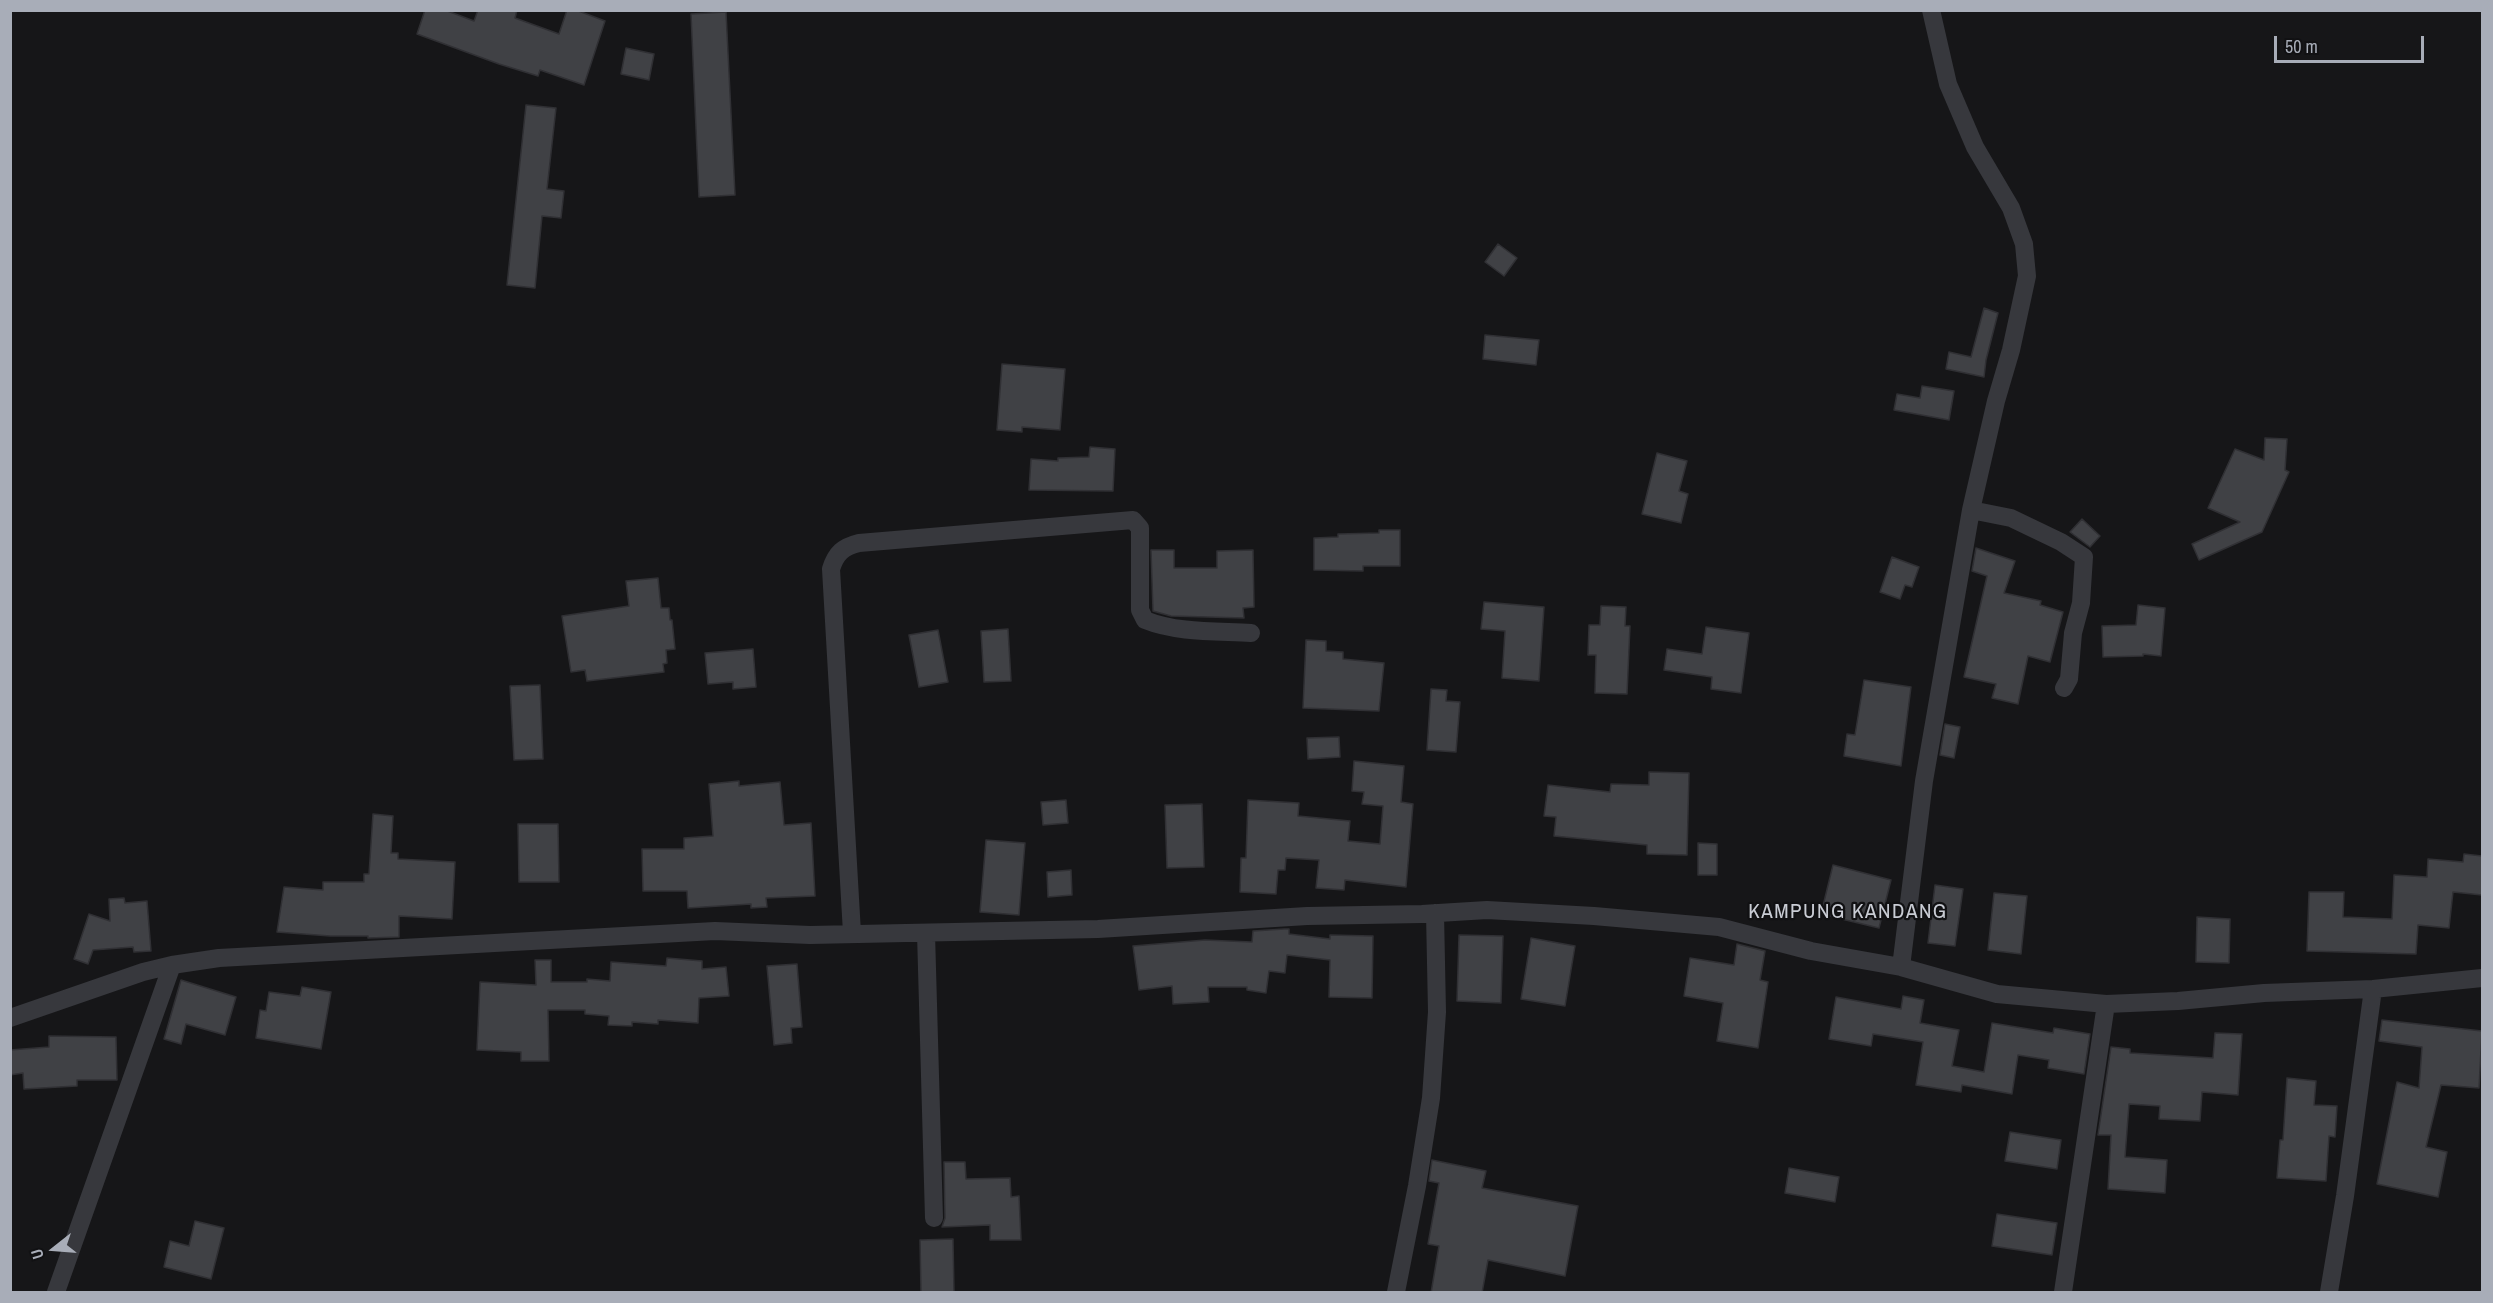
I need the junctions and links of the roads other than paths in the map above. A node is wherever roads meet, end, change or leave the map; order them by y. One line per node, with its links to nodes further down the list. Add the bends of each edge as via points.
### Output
1 (1931, 10): 2 (street, via 1948,84 1975,147 2011,208 2024,244 2027,276)
2 (1971, 510): 4 (street, via 2011,518 2084,557 2081,603 2073,633 2069,680); 9 (street, via 1924,781)
3 (1251, 633): 6 (street, via 1193,629 1145,620 1140,610 1140,528 1133,520 844,547 834,557 831,568)
4 (2064, 688)
5 (1435, 913): 7 (street); 9 (street, via 1487,910 1719,927 1810,951); 16 (street, via 1437,1012 1431,1098)
6 (852, 933): 7 (street); 8 (street, via 715,932 582,937 219,958)
7 (926, 933): 14 (street)
8 (172, 965): 13 (street); 15 (street)
9 (1901, 967): 12 (street, via 1997,994)
10 (2482, 978): 11 (street)
11 (2373, 989): 12 (street); 18 (street)
12 (2106, 1004): 17 (street)
13 (10, 1018)
14 (934, 1218)
15 (56, 1293)
16 (1396, 1293)
17 (2063, 1293)
18 (2329, 1293)

